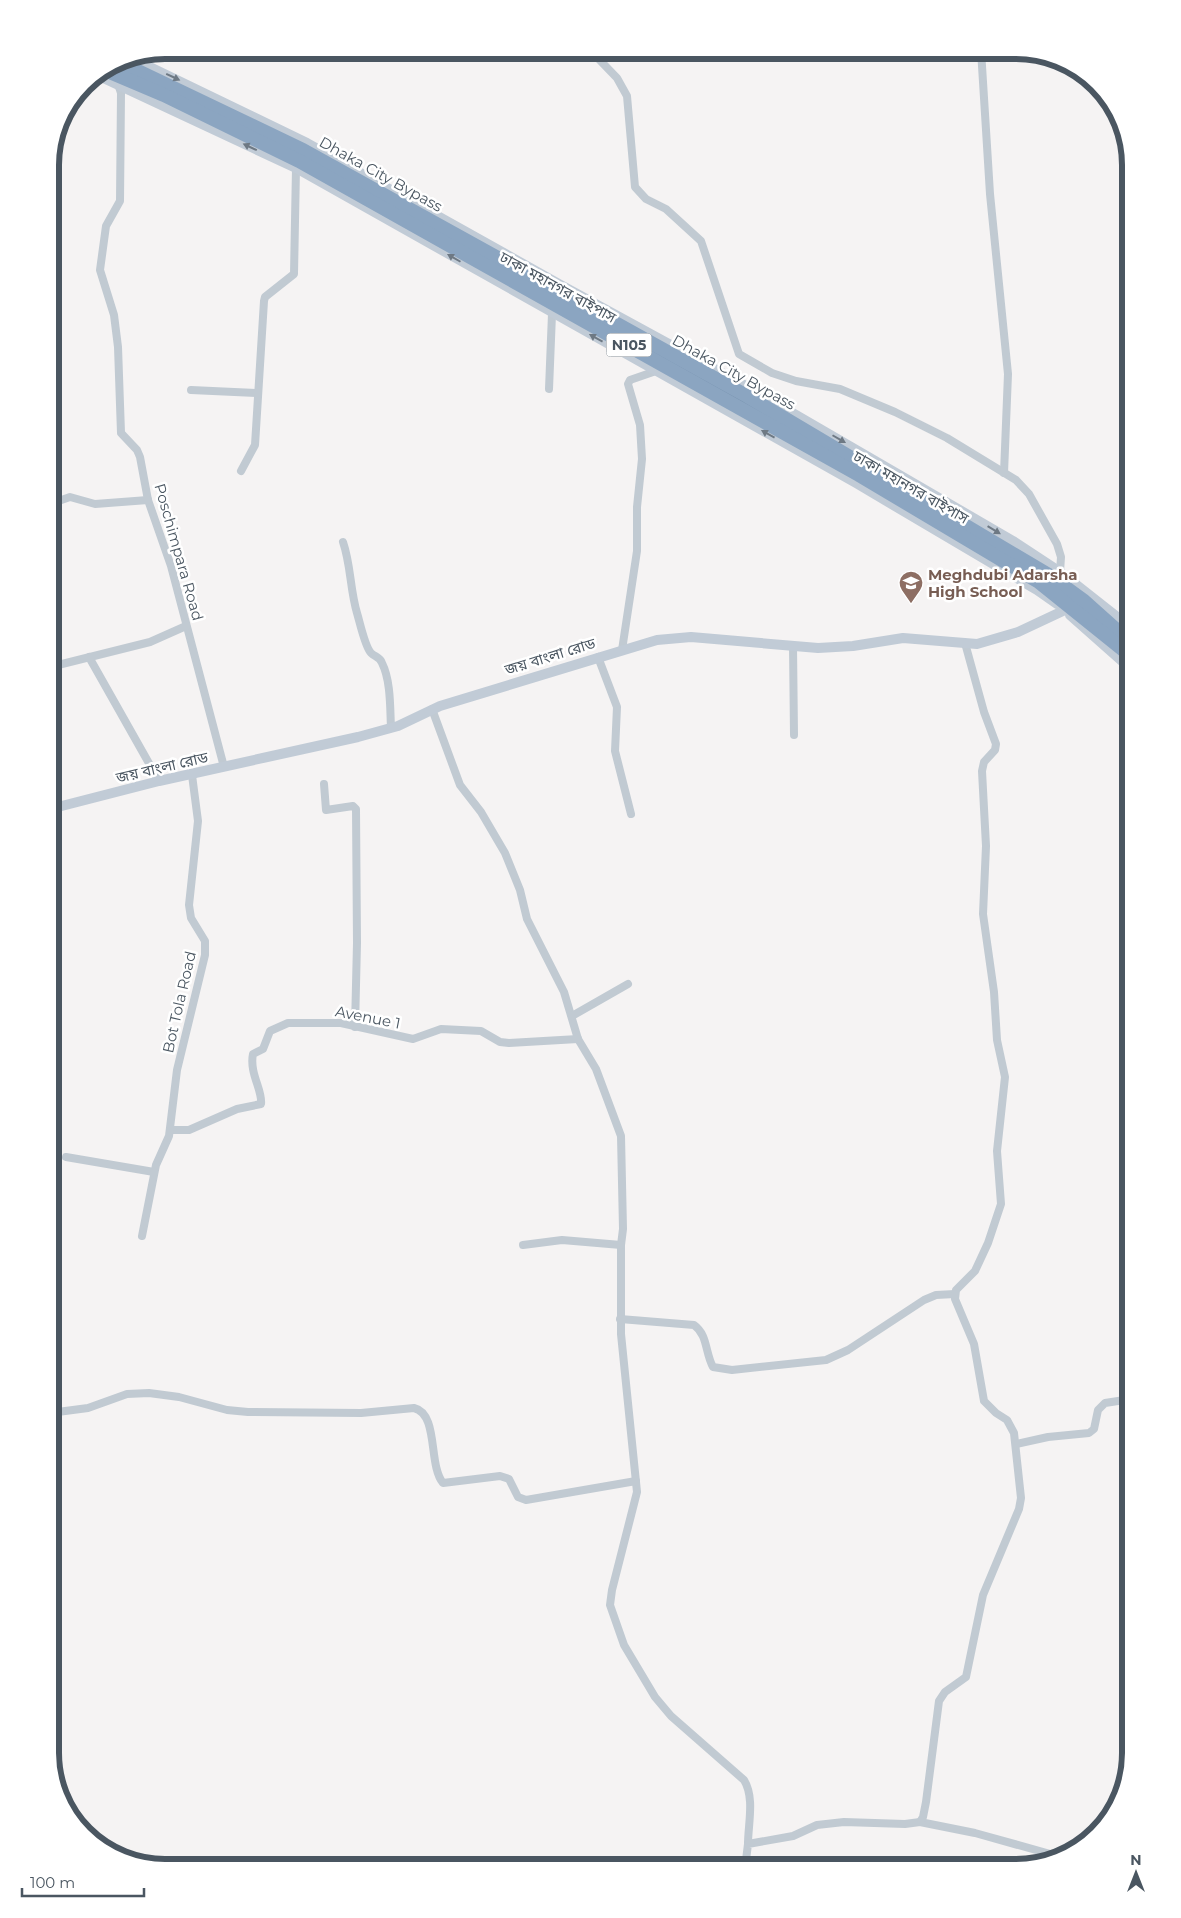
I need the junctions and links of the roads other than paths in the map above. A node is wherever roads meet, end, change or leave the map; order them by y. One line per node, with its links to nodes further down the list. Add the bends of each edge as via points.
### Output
1 (599, 59): 15 (street, via 617,78 627,96 635,187 646,199 666,209 701,241 739,354 796,381 840,389 895,412)
2 (982, 59): 15 (street, via 990,194 1008,374)
3 (139, 62): 19 (main road, one-way to 19, via 307,143 411,199 753,390)
4 (127, 66): 23 (highway, Dhaka City Bypass / N105, via 303,150 747,396 1047,574)
5 (113, 73): 26 (highway, ঢাকা মহানগর বাইপাস / N105, via 299,160 851,470 1039,582)
6 (104, 78): 7 (main road)
7 (118, 84): 8 (main road, one-way to 7); 16 (street, Poschimpara Road, via 121,93 120,201 106,226 100,270 114,315 121,432 140,456)
8 (296, 168): 9 (main road, one-way to 8); 13 (street, via 294,274 265,297)
9 (552, 314): 10 (main road, one-way to 9); 12 (street)
10 (656, 371): 20 (main road, one-way to 10, via 928,524); 27 (street, via 630,380 628,384 640,424 642,459 637,551)
11 (191, 390): 13 (street)
12 (549, 390)
13 (258, 393): 14 (street, via 255,445)
14 (241, 471)
15 (1004, 472): 19 (street, via 1029,494 1059,550)
16 (148, 500): 17 (street, via 95,504 70,497); 22 (street, Poschimpara Road, via 171,566)
17 (59, 501)
18 (343, 542): 33 (street, via 364,635 371,653 383,664)
19 (1060, 572): 21 (main road)
20 (1065, 610): 24 (main road, জয় বাংলা রোড, via 995,640); 30 (main road)
21 (1122, 621)
22 (186, 626): 28 (street, via 150,642); 35 (street, Poschimpara Road)
23 (1122, 635)
24 (965, 643): 25 (main road, জয় বাংলা রোড, via 903,638 839,647); 51 (street, via 996,744 982,771 986,846 982,903 1005,1091 997,1151 1001,1204 975,1271)
25 (793, 646): 27 (main road, জয় বাংলা রোড, via 681,637 646,642); 34 (street)
26 (1122, 649)
27 (622, 650): 29 (main road, জয় বাংলা রোড)
28 (89, 657): 31 (street); 37 (street)
29 (598, 657): 32 (main road, জয় বাংলা রোড); 40 (street, via 617,707 615,751)
30 (1122, 661)
31 (59, 665)
32 (432, 709): 33 (main road, জয় বাংলা রোড); 42 (street, via 460,785 481,812 505,853 520,890 527,919 564,992)
33 (391, 728): 35 (main road, জয় বাংলা রোড)
34 (794, 735)
35 (224, 768): 36 (main road, জয় বাংলা রোড)
36 (192, 775): 37 (main road, জয় বাংলা রোড); 45 (street, Bot Tola Road, via 198,821 189,905 191,918 206,947 177,1070)
37 (158, 781): 39 (main road, জয় বাংলা রোড)
38 (324, 784): 43 (street, via 326,810 353,806 356,809)
39 (59, 807)
40 (631, 814)
41 (628, 984): 42 (street)
42 (572, 1016): 44 (street)
43 (355, 1027): 44 (street, Avenue 1, via 413,1039 447,1029 481,1031 500,1042 509,1043); 45 (street, Avenue 1, via 310,1022 288,1023 273,1028 267,1035 263,1050 254,1053 252,1058 261,1104 193,1128)
44 (578, 1039): 50 (street, via 596,1069 621,1136)
45 (170, 1130): 47 (street, Bot Tola Road)
46 (66, 1157): 47 (street)
47 (154, 1172): 48 (street, Bot Tola Road)
48 (142, 1236)
49 (522, 1245): 50 (street, via 562,1240)
50 (621, 1245): 52 (street)
51 (955, 1294): 52 (street, via 936,1295 924,1300 848,1350 826,1360 732,1370 713,1367 704,1336 694,1325); 55 (street, via 974,1344 984,1401 1007,1420)
52 (620, 1319): 56 (street)
53 (1122, 1400): 55 (street, via 1104,1403 1098,1410 1094,1429 1089,1433)
54 (59, 1412): 56 (street, via 88,1408 127,1394 149,1393 248,1412 361,1412 414,1408 427,1418 436,1467 443,1483 500,1476 509,1479 518,1496 526,1500)
55 (1016, 1444): 57 (street, via 1021,1498 1019,1509 983,1595 966,1677 945,1692 939,1701 926,1802)
56 (636, 1482): 58 (street, via 637,1492 610,1605 624,1645 655,1697 671,1716 748,1786)
57 (920, 1822): 58 (street, via 817,1825 793,1836); 59 (street)
58 (748, 1844): 60 (street)
59 (1050, 1854)
60 (746, 1859)

